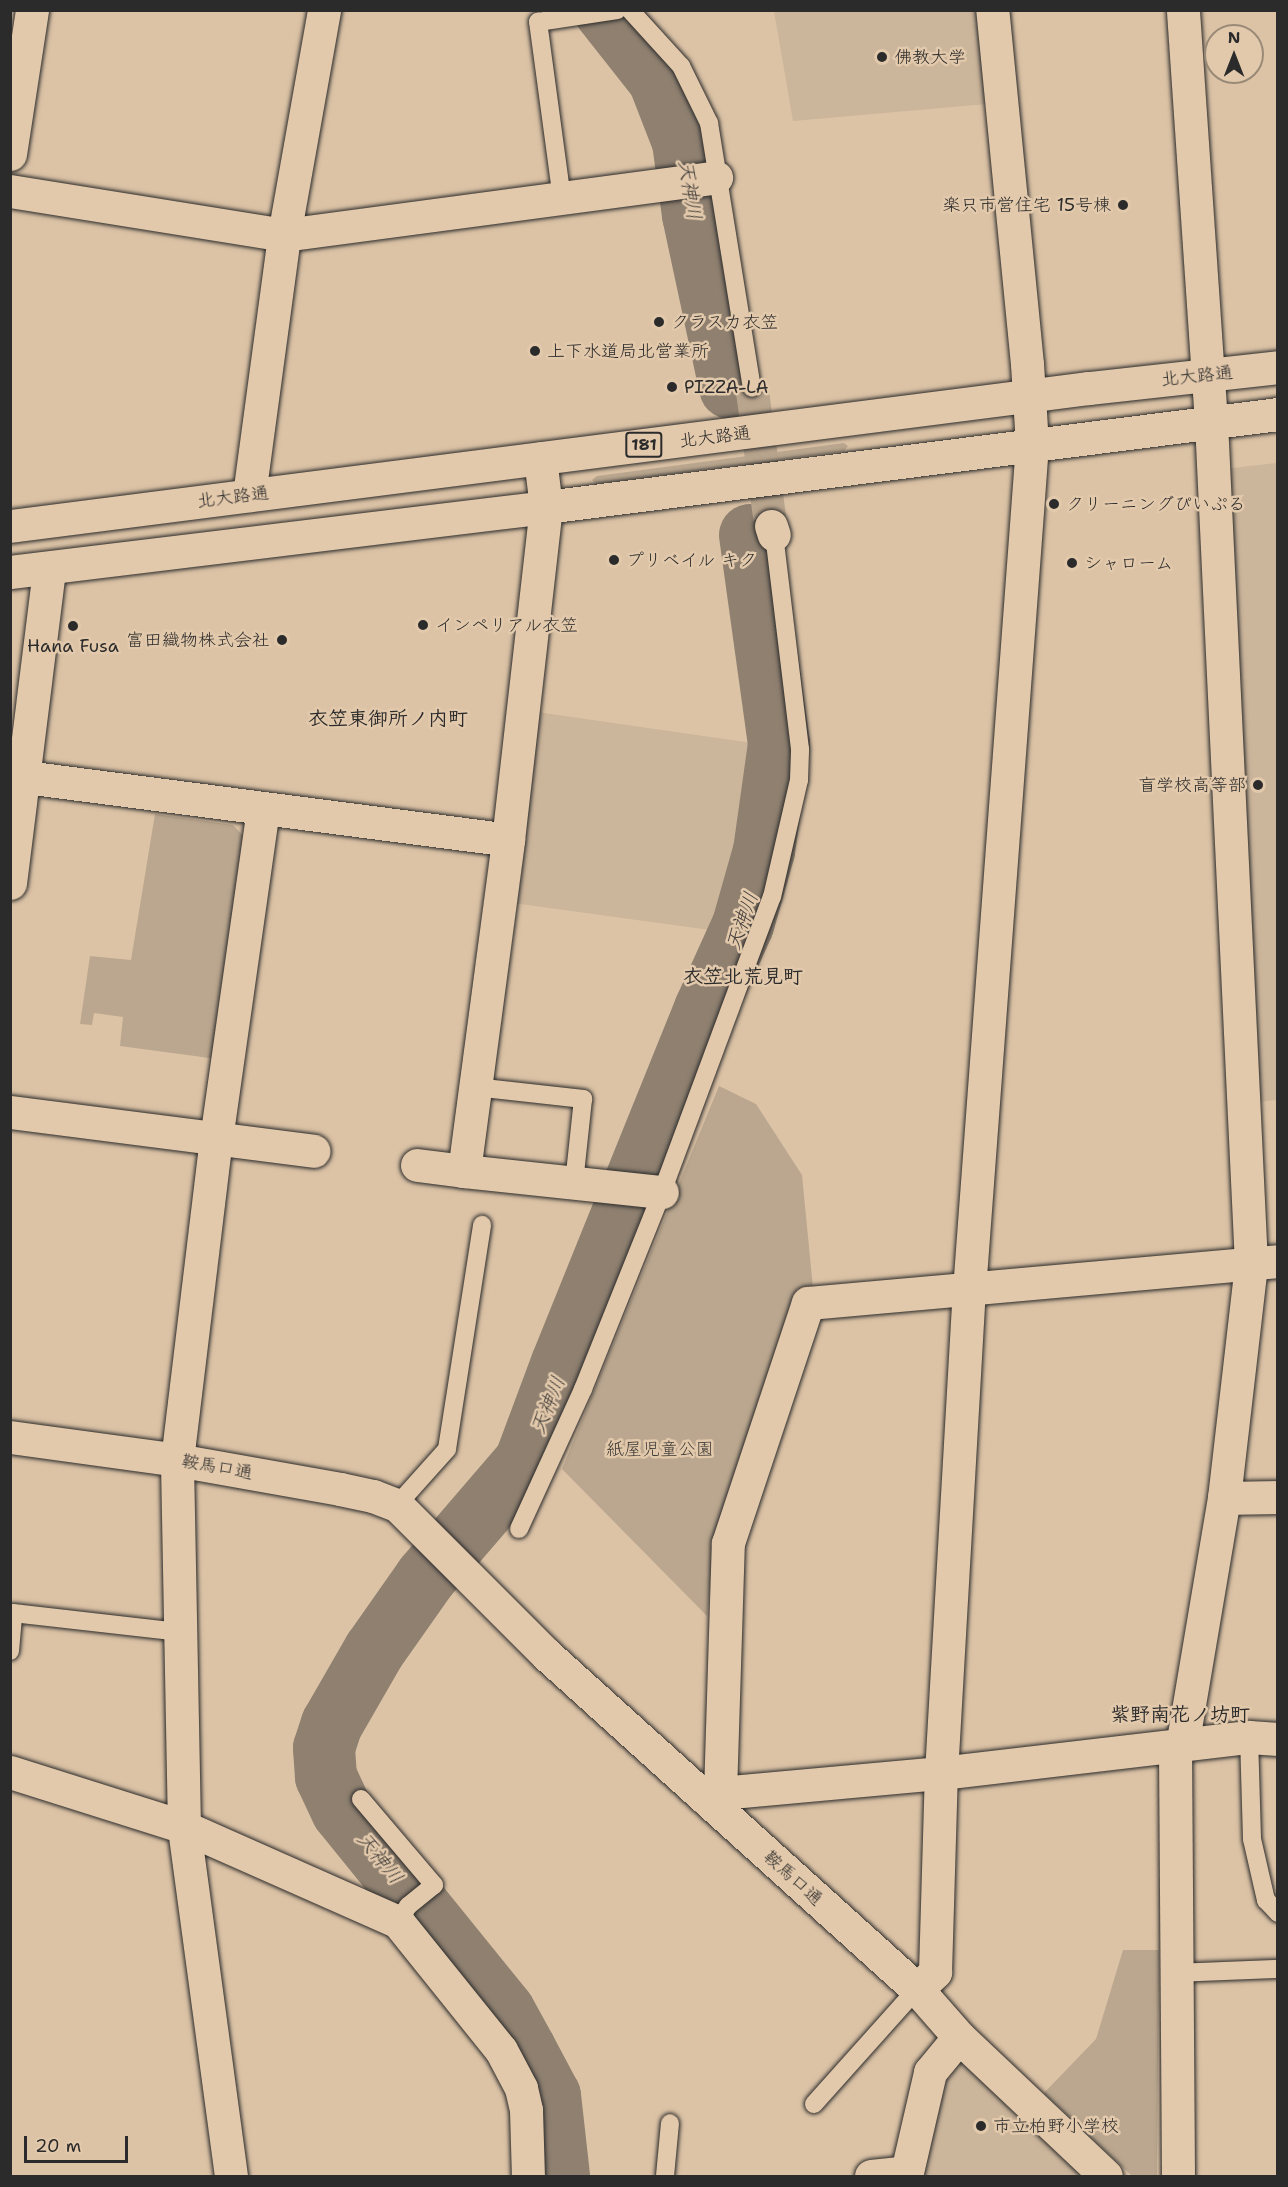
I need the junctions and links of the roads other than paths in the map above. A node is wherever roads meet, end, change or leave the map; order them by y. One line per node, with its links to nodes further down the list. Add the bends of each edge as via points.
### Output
1 (32, 10): 7 (street)
2 (324, 10): 11 (street)
3 (630, 10): 8 (lane, via 681,66 709,123)
4 (992, 10): 15 (street)
5 (1183, 10): 13 (street)
6 (616, 11): 10 (lane, via 538,22)
7 (10, 154)
8 (694, 180): 10 (street); 14 (lane)
9 (10, 191): 11 (street)
10 (562, 199): 11 (street)
11 (284, 235): 20 (street)
12 (1278, 367): 13 (street, 北大路通 / 181)
13 (1208, 374): 15 (street, 北大路通 / 181); 17 (street)
14 (752, 388)
15 (1030, 396): 18 (street); 19 (street, 北大路通 / 181)
16 (1278, 414): 17 (street)
17 (1211, 422): 18 (street); 39 (street)
18 (1032, 445): 21 (street); 40 (street)
19 (540, 458): 20 (street, 北大路通 / 181); 21 (street)
20 (249, 495): 22 (street, 北大路通 / 181)
21 (546, 507): 24 (street); 28 (street)
22 (10, 526)
23 (772, 530): 37 (lane, via 800,749 799,780 772,897)
24 (49, 568): 25 (street); 26 (street)
25 (10, 572)
26 (25, 777): 27 (street); 29 (street)
27 (263, 808): 28 (street); 32 (street)
28 (508, 840): 30 (street)
29 (10, 883)
30 (475, 1087): 35 (street); 36 (lane, via 583,1100)
31 (10, 1112): 32 (street)
32 (216, 1138): 33 (street); 42 (street)
33 (314, 1151)
34 (417, 1165): 35 (street)
35 (464, 1171): 36 (street)
36 (574, 1183): 37 (street)
37 (657, 1191): 46 (lane, via 583,1389)
38 (482, 1225): 45 (lane, via 447,1449)
39 (1264, 1263): 40 (street); 44 (street)
40 (969, 1290): 52 (street); 53 (street, via 808,1303 728,1543)
41 (10, 1437): 42 (street, 鞍馬口通)
42 (177, 1460): 45 (street, 鞍馬口通, via 373,1496); 47 (street)
43 (1278, 1497): 44 (street)
44 (1224, 1498): 50 (street)
45 (405, 1515): 53 (street, 鞍馬口通, via 547,1655)
46 (519, 1530)
47 (181, 1632): 48 (lane, via 13,1613); 55 (street)
48 (10, 1651)
49 (1263, 1738): 50 (street); 56 (lane, via 1252,1839 1266,1900)
50 (1179, 1746): 52 (street); 59 (street)
51 (10, 1772): 55 (street)
52 (941, 1773): 53 (street); 60 (street, via 935,1972)
53 (712, 1795): 60 (street, 鞍馬口通)
54 (361, 1798): 57 (lane, via 435,1885)
55 (184, 1827): 57 (street); 64 (street)
56 (1278, 1913)
57 (403, 1914): 65 (street, via 501,2050 521,2088 526,2110)
58 (1278, 1969): 59 (lane)
59 (1177, 1973): 69 (street)
60 (917, 1989): 61 (street, 鞍馬口通); 62 (lane)
61 (959, 2037): 67 (street, via 930,2072 907,2172); 68 (street, 鞍馬口通)
62 (814, 2104)
63 (670, 2123): 66 (lane)
64 (231, 2176)
65 (528, 2176)
66 (665, 2176)
67 (872, 2176)
68 (1106, 2176)
69 (1178, 2176)

